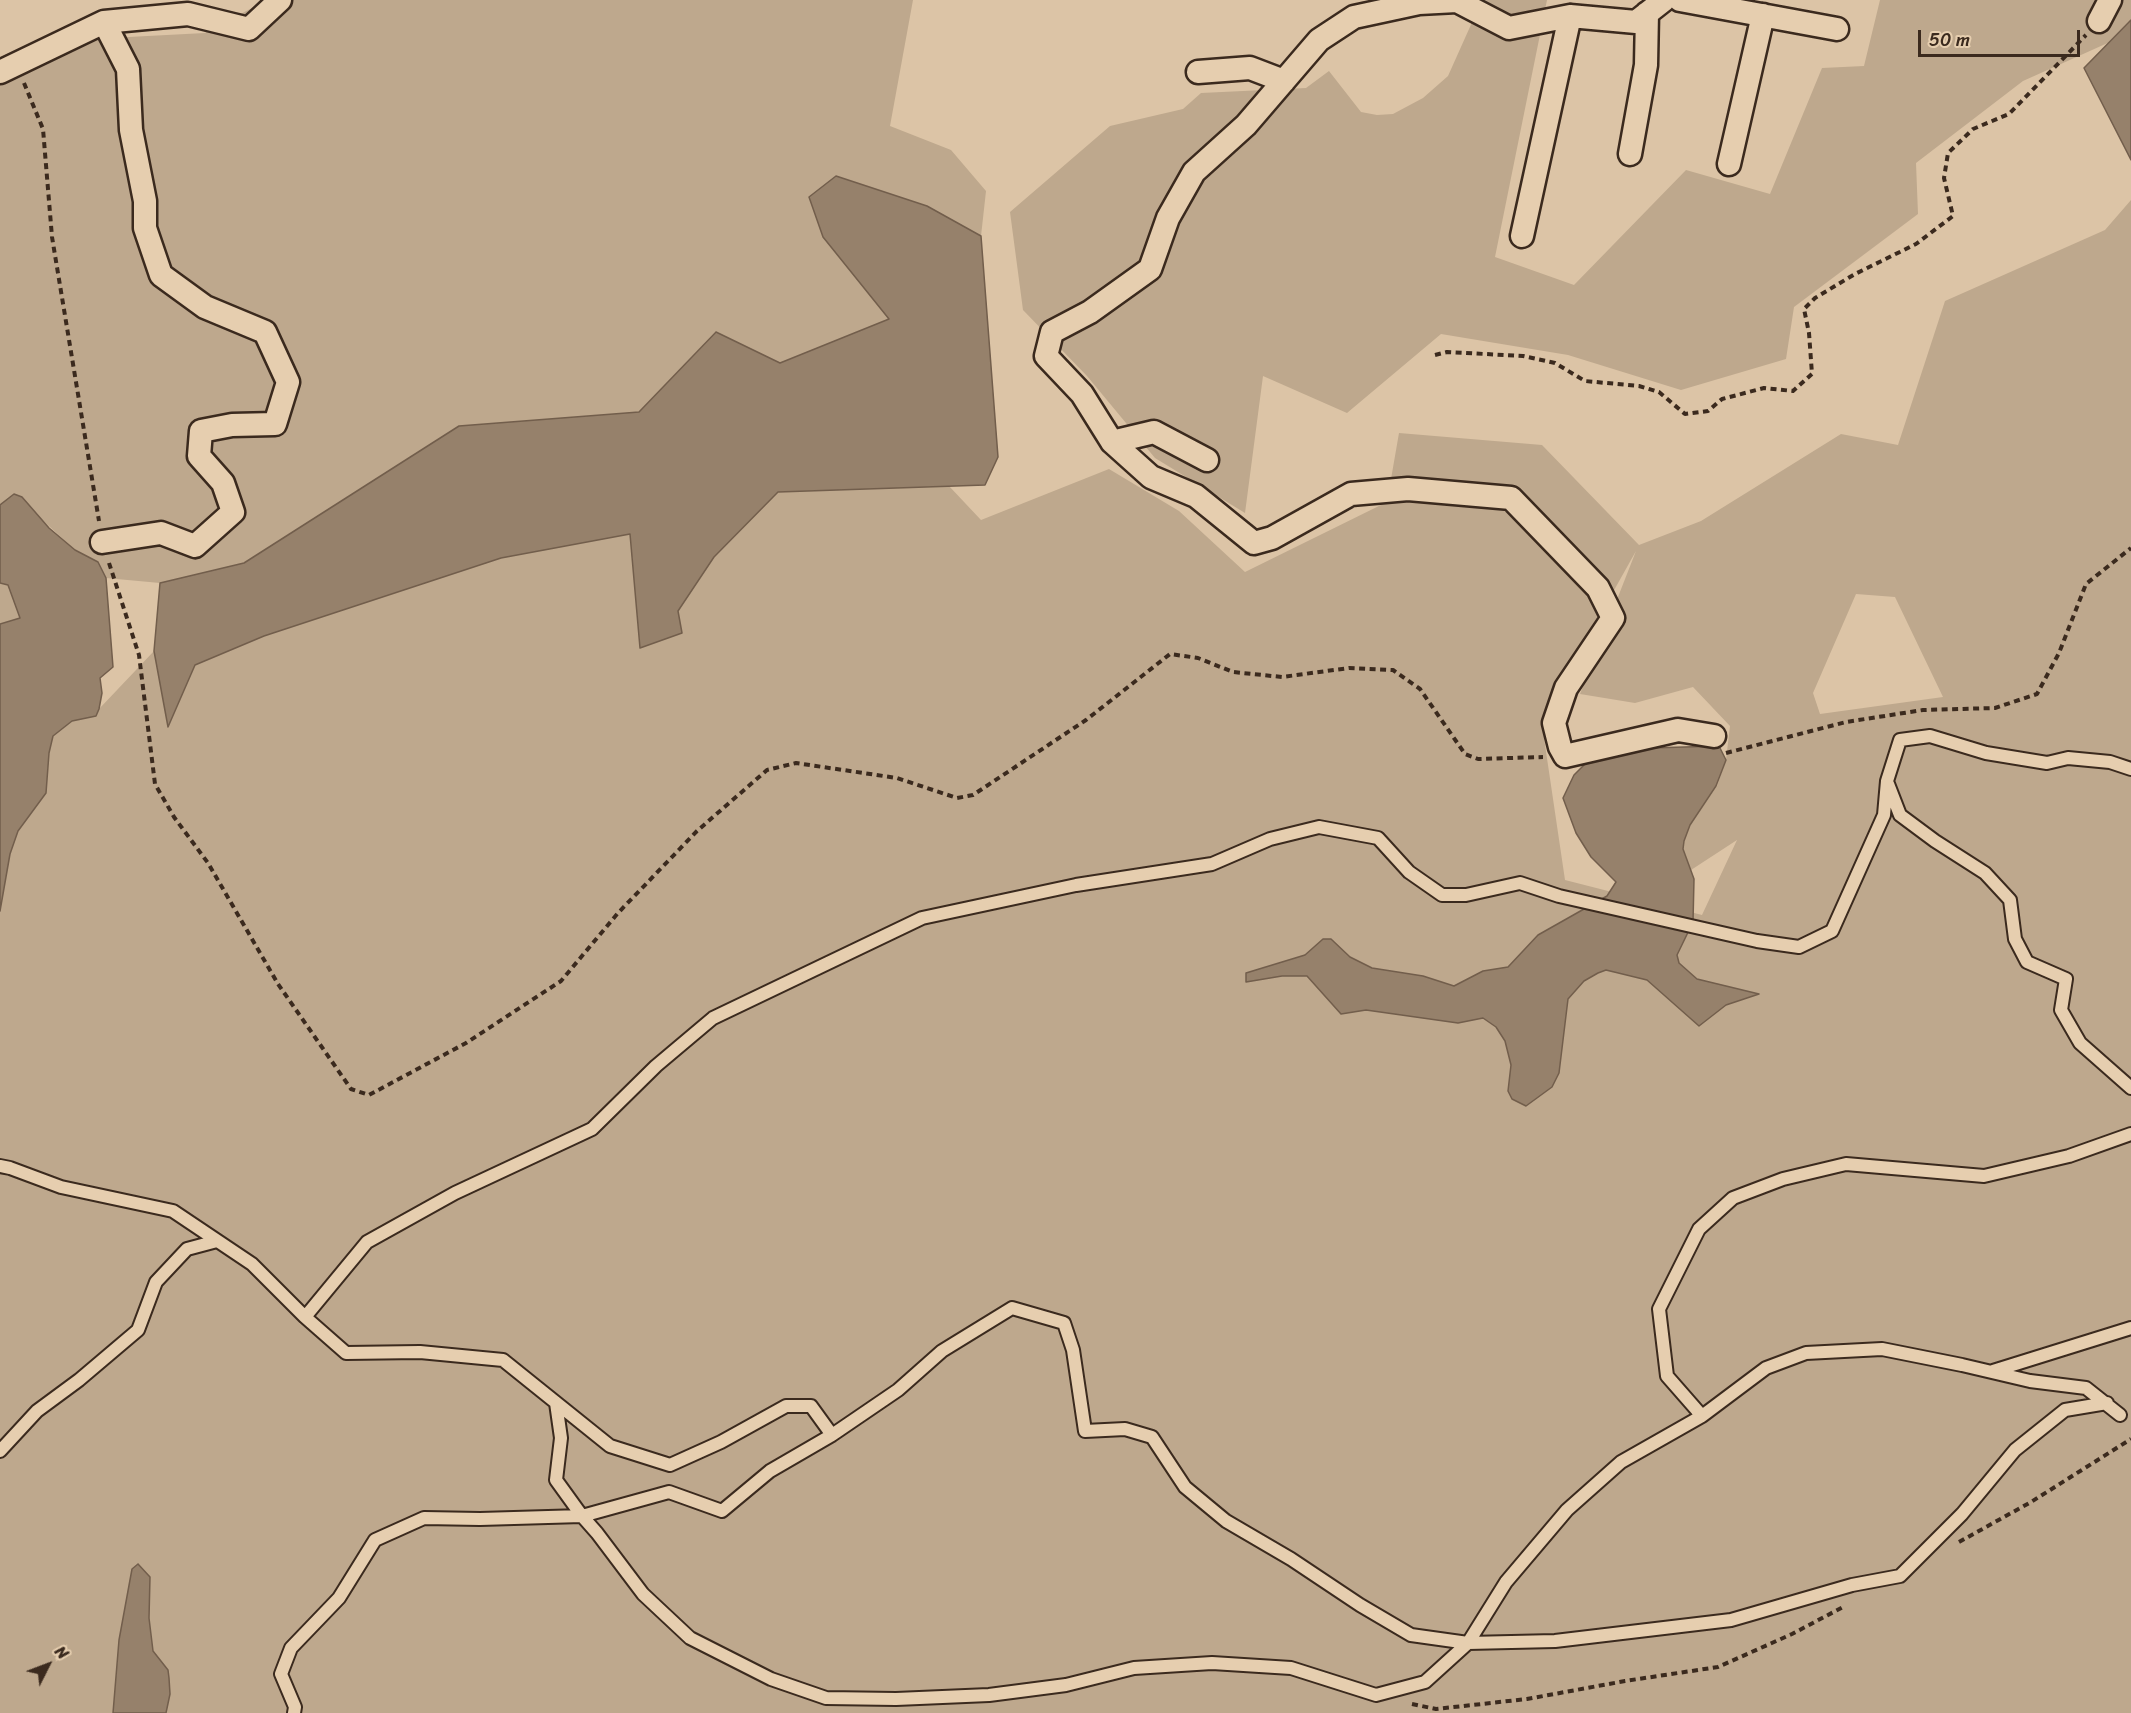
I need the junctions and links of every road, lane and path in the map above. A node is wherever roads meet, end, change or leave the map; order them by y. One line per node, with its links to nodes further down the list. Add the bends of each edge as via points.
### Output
1 (280, 0): 8 (street, via 249,29 188,14)
2 (1680, 0): 5 (street)
3 (2110, 0): 7 (street)
4 (1656, 7): 6 (street, via 1636,22); 13 (street)
5 (1763, 15): 9 (street); 14 (street)
6 (1570, 16): 12 (street, via 1509,28 1457,1 1419,3 1354,17 1320,40); 15 (street)
7 (2099, 21): 16 (path, via 2009,114 1973,129 1948,153 1944,178 1953,216 1916,244 1855,274 1804,309 1812,375 1793,391 1764,388 1722,399 1708,411 1685,414 1659,392 1585,381 1555,363 1523,356 1447,352)
8 (104, 22): 10 (street); 19 (street, via 128,69 131,130 145,201 145,228 161,275 205,307 265,332 288,382 275,424 232,425 201,431 199,456 223,483 232,512 195,546 161,533)
9 (1837, 29)
10 (8, 67): 19 (path, via 43,129 52,237)
11 (1198, 72): 12 (street, via 1250,68)
12 (1284, 81): 17 (street, via 1246,125 1194,172 1168,218 1150,268 1090,312 1052,332 1046,356 1082,394)
13 (1630, 154)
14 (1730, 164)
15 (1522, 236)
16 (1435, 355)
17 (1112, 442): 18 (street, via 1154,432); 22 (street, via 1151,477 1196,496 1254,543 1272,538 1351,494 1408,489 1511,498 1598,588 1613,618 1566,688 1554,723)
18 (1207, 460)
19 (102, 542): 22 (path, via 139,655 155,784 208,863 278,984 351,1089 369,1095 466,1043 561,981 618,913 697,831 767,771 796,763 897,778 957,798 973,795 1086,720 1170,654 1261,676 1349,668 1393,670 1420,689 1464,754 1478,759)
20 (2131, 548): 21 (path, via 2086,584 2059,653 2037,694 1995,708 1923,710 1846,722 1727,754)
21 (1714, 736): 22 (street, via 1678,730)
22 (1565, 756)
23 (2131, 769): 24 (lane, via 2110,762 2068,758 2037,762 1986,753 1930,736 1900,740)
24 (1887, 781): 25 (lane, via 1900,816 1985,873 2010,900 2015,939 2027,962 2066,979 2061,1010 2080,1043); 29 (lane, via 1884,815 1832,931 1799,947 1559,896 1520,883 1466,895 1442,895 1409,872 1378,838 1319,827 1270,839 1212,864 1076,885 922,918 713,1018 656,1066 592,1129 455,1193 368,1242)
25 (2131, 1088)
26 (2131, 1134): 35 (lane, via 2069,1156 1984,1176 1846,1164 1783,1179 1733,1198 1699,1229 1659,1310 1667,1376)
27 (0, 1166): 28 (lane, via 61,1187 173,1210)
28 (217, 1241): 29 (lane, via 252,1264); 37 (lane, via 187,1249 156,1282 138,1330 36,1411)
29 (305, 1317): 32 (lane, via 346,1353 420,1352 503,1360)
30 (2131, 1328): 31 (lane)
31 (1992, 1372): 33 (lane, via 2086,1388); 35 (lane, via 1882,1348 1806,1353 1766,1368)
32 (556, 1403): 36 (lane, via 610,1446 670,1466 786,1406 811,1406); 38 (lane, via 561,1438 556,1480)
33 (2107, 1403): 34 (lane); 39 (lane, via 2065,1410 2015,1450 1962,1514 1900,1576 1852,1585 1731,1620 1555,1641)
34 (2120, 1414)
35 (1702, 1416): 39 (lane, via 1621,1462 1566,1510 1506,1582)
36 (832, 1435): 38 (lane, via 770,1471 722,1511 669,1492); 39 (lane, via 898,1390 942,1351 1012,1308 1064,1323 1073,1350 1085,1431 1125,1429 1152,1437 1185,1487 1226,1521 1411,1635)
37 (0, 1451)
38 (582, 1516): 39 (lane, via 643,1594 690,1638 771,1679 826,1698 989,1695 1065,1685 1134,1668 1212,1663 1291,1668 1376,1695 1425,1682); 40 (lane, via 424,1518 375,1540 339,1598 291,1648 281,1674)
39 (1468, 1643)
40 (294, 1713)

